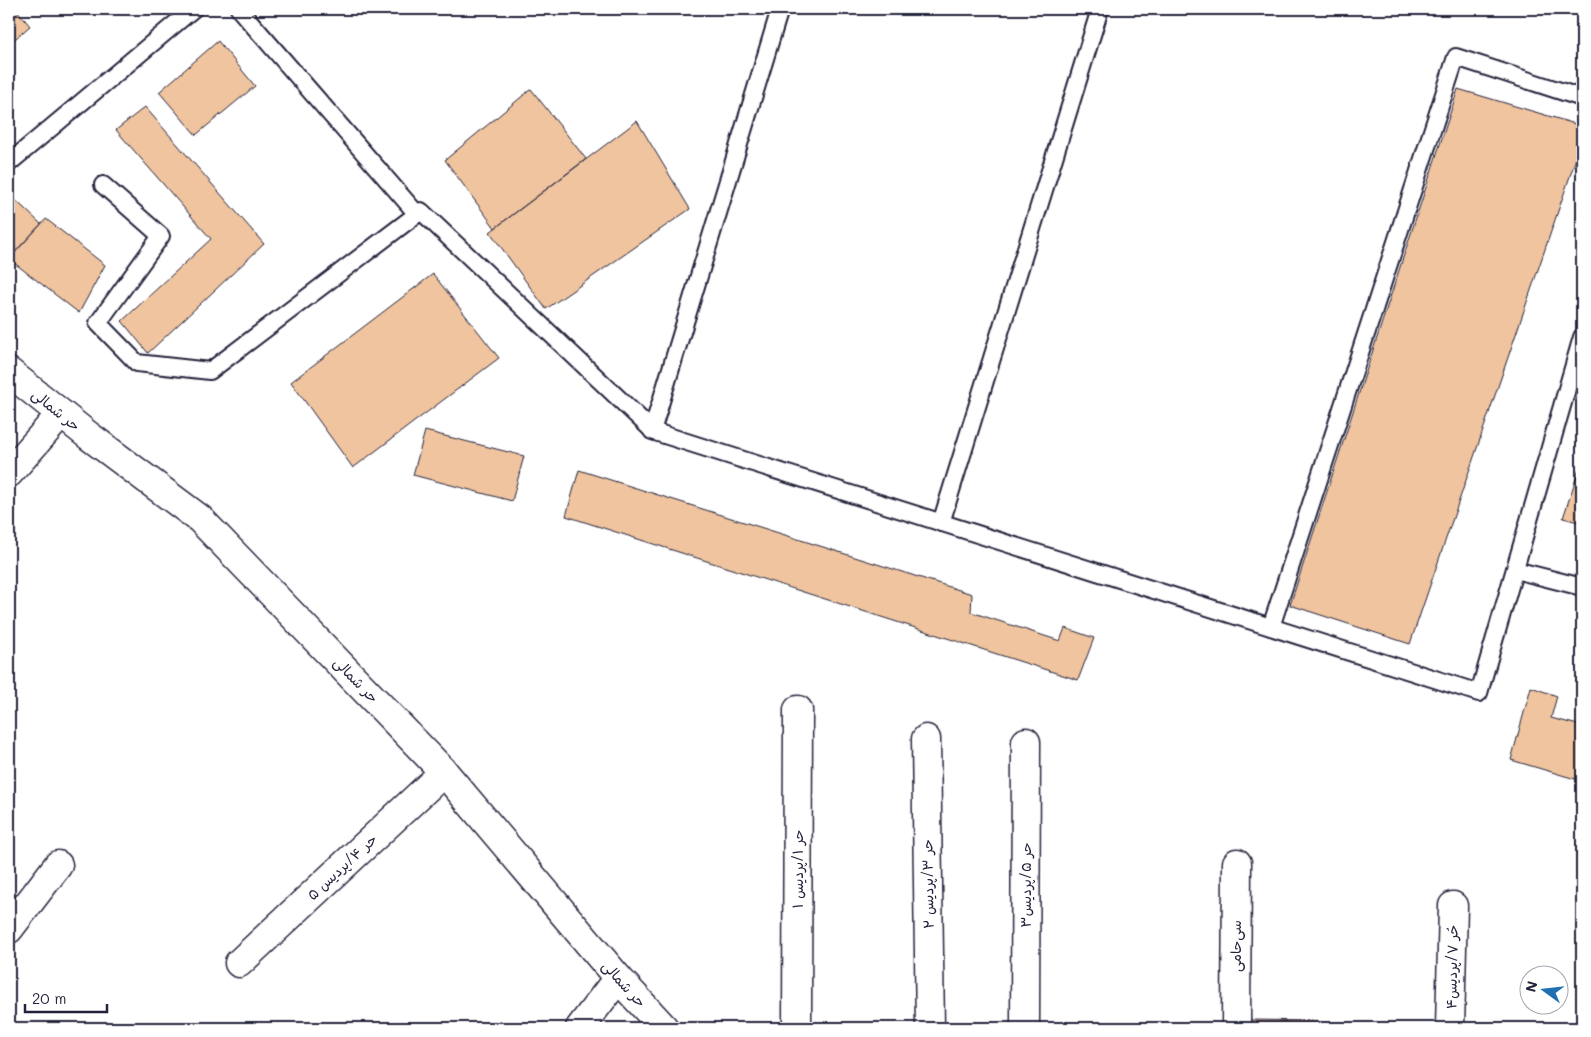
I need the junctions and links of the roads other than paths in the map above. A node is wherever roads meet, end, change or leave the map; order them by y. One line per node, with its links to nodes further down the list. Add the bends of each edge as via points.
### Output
1 (194, 9): 6 (lane)
2 (239, 9): 8 (lane)
3 (780, 9): 12 (lane)
4 (1100, 9): 14 (lane)
5 (1582, 98): 17 (lane, via 1456,57)
6 (9, 164)
7 (103, 185): 8 (lane, via 161,236 98,323 137,363 210,371)
8 (417, 214): 12 (lane, via 421,211)
9 (1582, 337): 15 (lane)
10 (9, 372): 11 (street, حر شمالی)
11 (61, 414): 13 (street); 21 (street, حر شمالی, via 200,519)
12 (652, 430): 14 (lane)
13 (9, 473)
14 (941, 523): 17 (lane)
15 (1515, 570): 16 (lane); 17 (lane, via 1479,694)
16 (1582, 587)
17 (1271, 627)
18 (798, 710): 30 (street, حر ۱/پردیس ۱)
19 (926, 739): 31 (street, حر ۳/پردیس ۲)
20 (1026, 742): 32 (street, حر ۵/پردیس۳)
21 (444, 772): 26 (street, حر ۴/پردیس ۵); 27 (street, حر شمالی)
22 (1237, 863): 33 (street, سی‌حامی)
23 (58, 865): 25 (street)
24 (1453, 906): 34 (street, حُر ۷/پردیس۴)
25 (9, 929)
26 (239, 963)
27 (618, 978): 28 (street); 29 (street, حر شمالی)
28 (580, 1028)
29 (664, 1028)
30 (797, 1028)
31 (930, 1028)
32 (1025, 1028)
33 (1236, 1028)
34 (1450, 1028)

